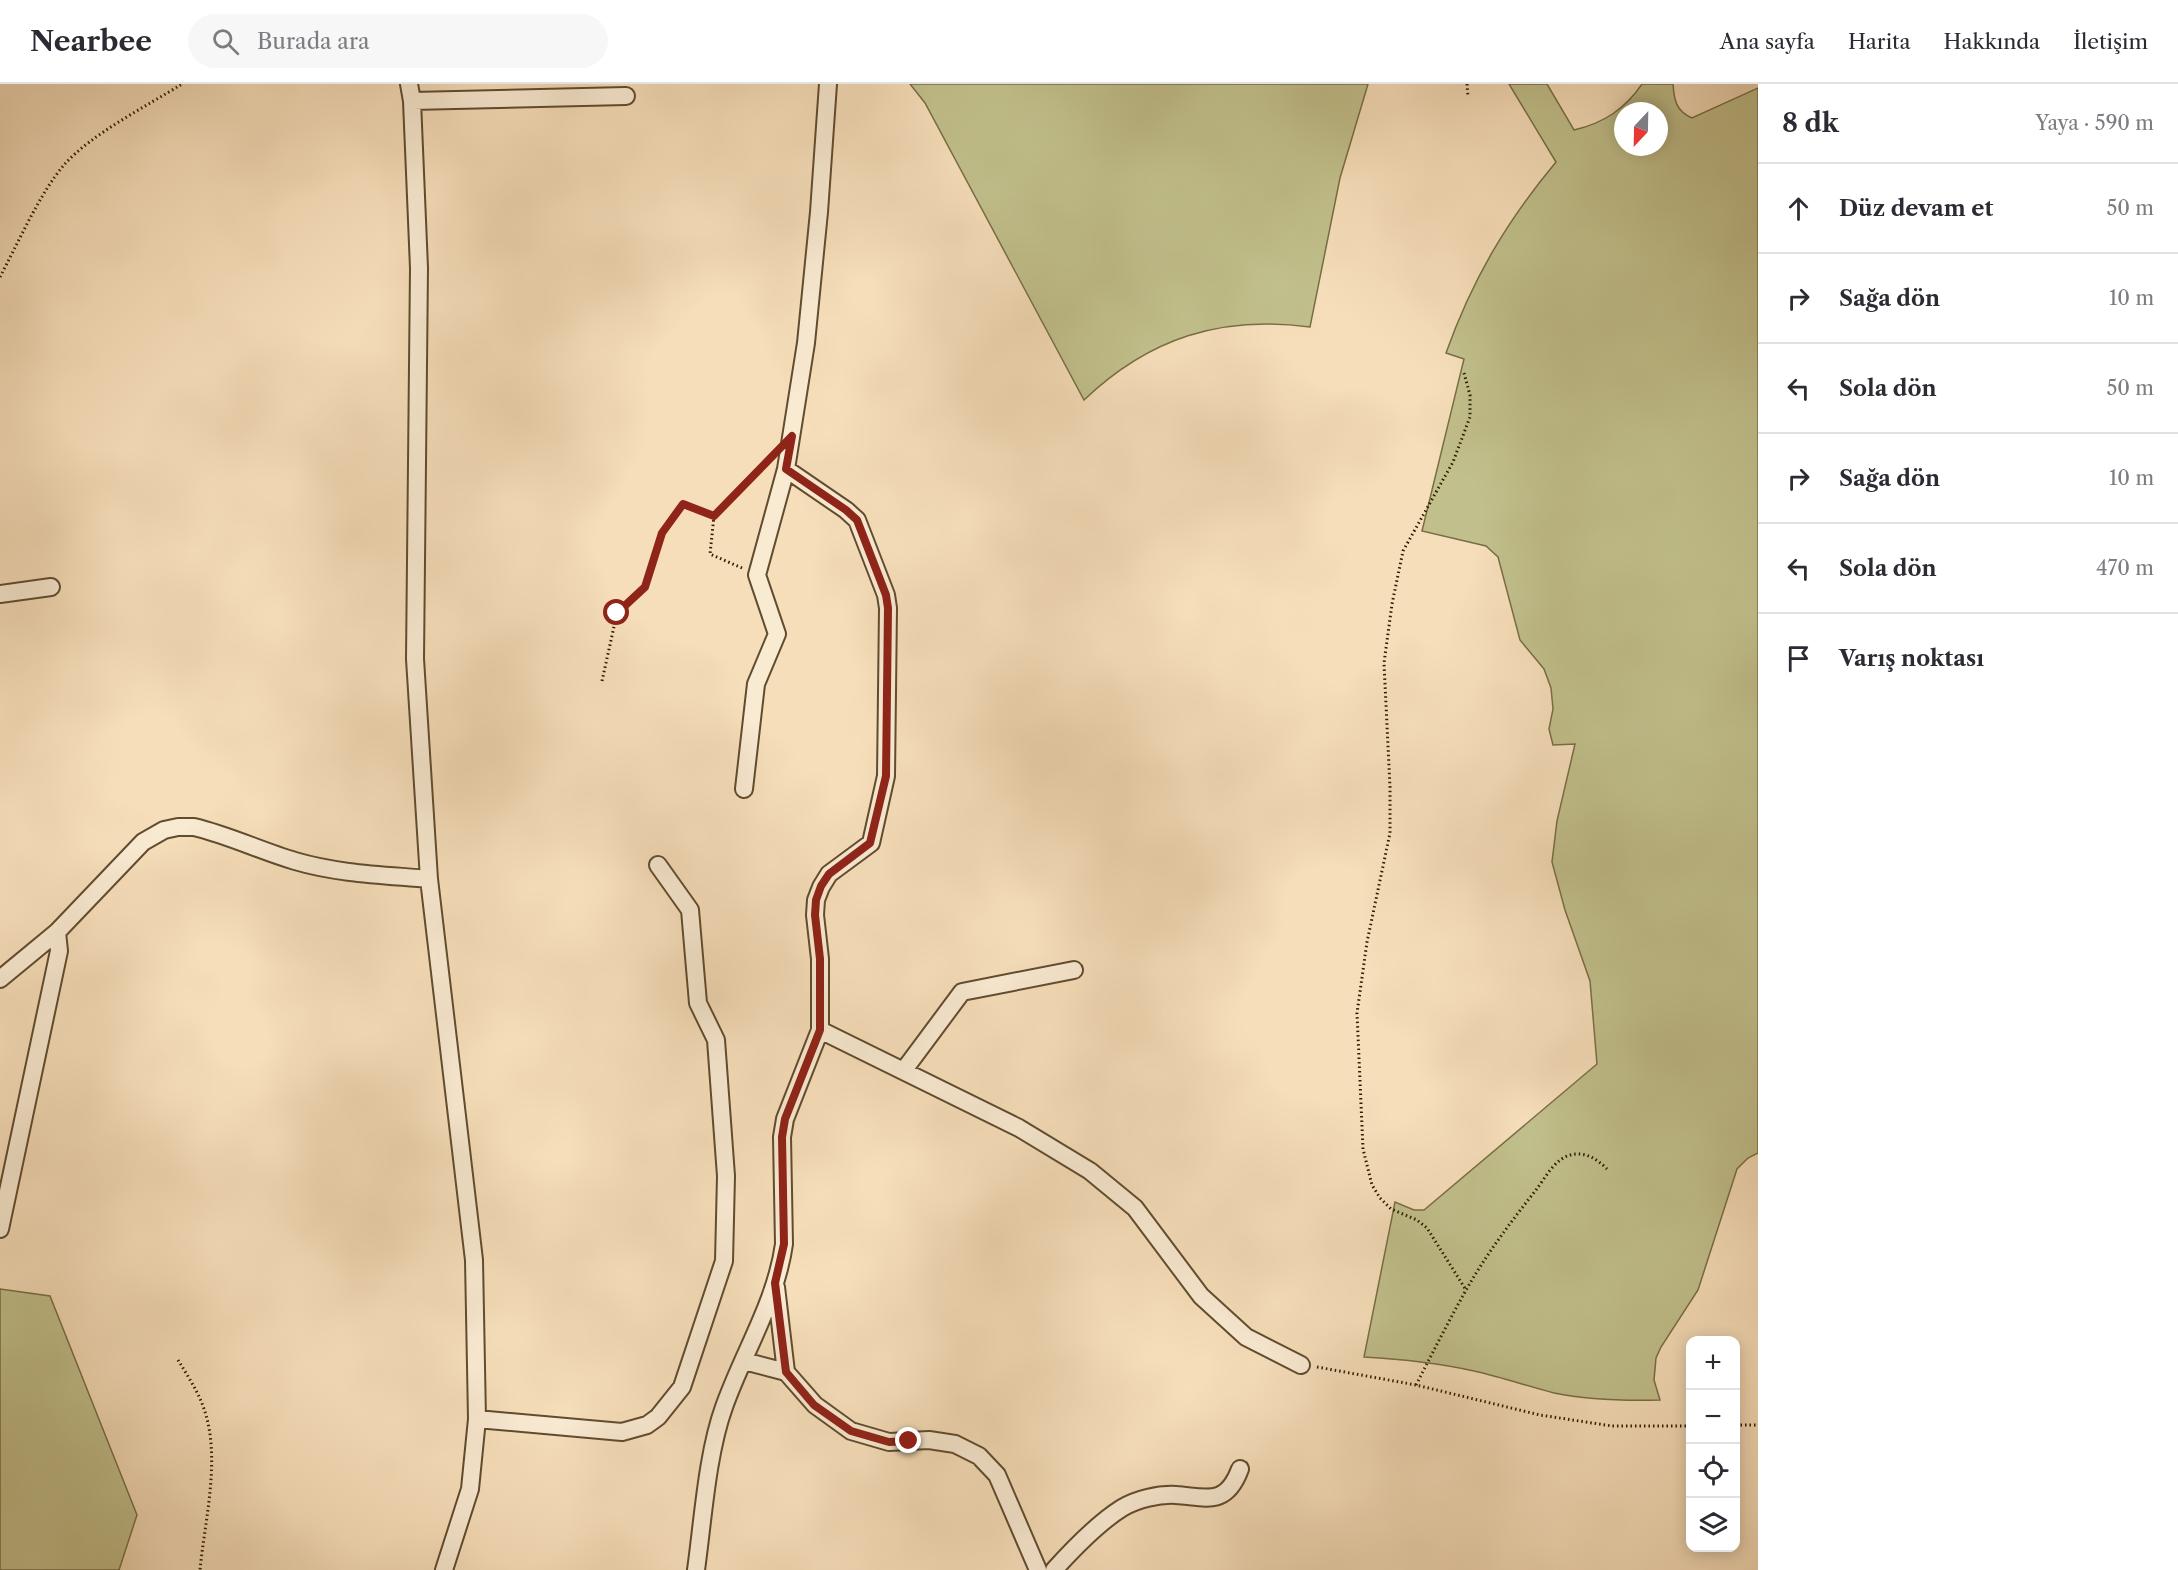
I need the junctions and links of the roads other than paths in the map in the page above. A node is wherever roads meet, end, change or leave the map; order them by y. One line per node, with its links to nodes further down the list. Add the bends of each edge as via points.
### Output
1 (409, 84): 4 (street)
2 (828, 84): 5 (street, via 807,343)
3 (626, 96): 4 (street)
4 (412, 101): 10 (street, via 419,268 415,659)
5 (786, 469): 8 (street, via 757,575 777,634 756,684); 14 (street, via 857,520 888,608 886,776 870,843 829,874 816,900)
6 (51, 587): 7 (street)
7 (0, 594)
8 (744, 789)
9 (658, 865): 21 (street, via 690,910 698,1003 716,1040 726,1176 724,1261 682,1387 647,1425 622,1432)
10 (429, 879): 11 (street, via 317,867 209,831 178,827 143,842); 21 (street, via 474,1260)
11 (57, 932): 13 (street); 16 (street, via 59,951)
12 (1074, 970): 15 (street, via 962,992)
13 (0, 979)
14 (820, 1030): 15 (street); 17 (street, via 785,1119 784,1244)
15 (904, 1070): 19 (street, via 1019,1128 1090,1171 1135,1208 1201,1296 1246,1337)
16 (0, 1229)
17 (775, 1283): 18 (street); 20 (street)
18 (744, 1360): 20 (street); 24 (street, via 719,1425)
19 (1301, 1365)
20 (786, 1372): 25 (street, via 814,1405 851,1431 889,1442 929,1440 955,1444 979,1456 997,1475)
21 (477, 1419): 23 (street, via 470,1489)
22 (1240, 1469): 26 (street, via 1230,1488 1211,1498 1174,1495 1148,1498 1123,1508)
23 (444, 1570)
24 (696, 1570)
25 (1038, 1570)
26 (1054, 1570)

